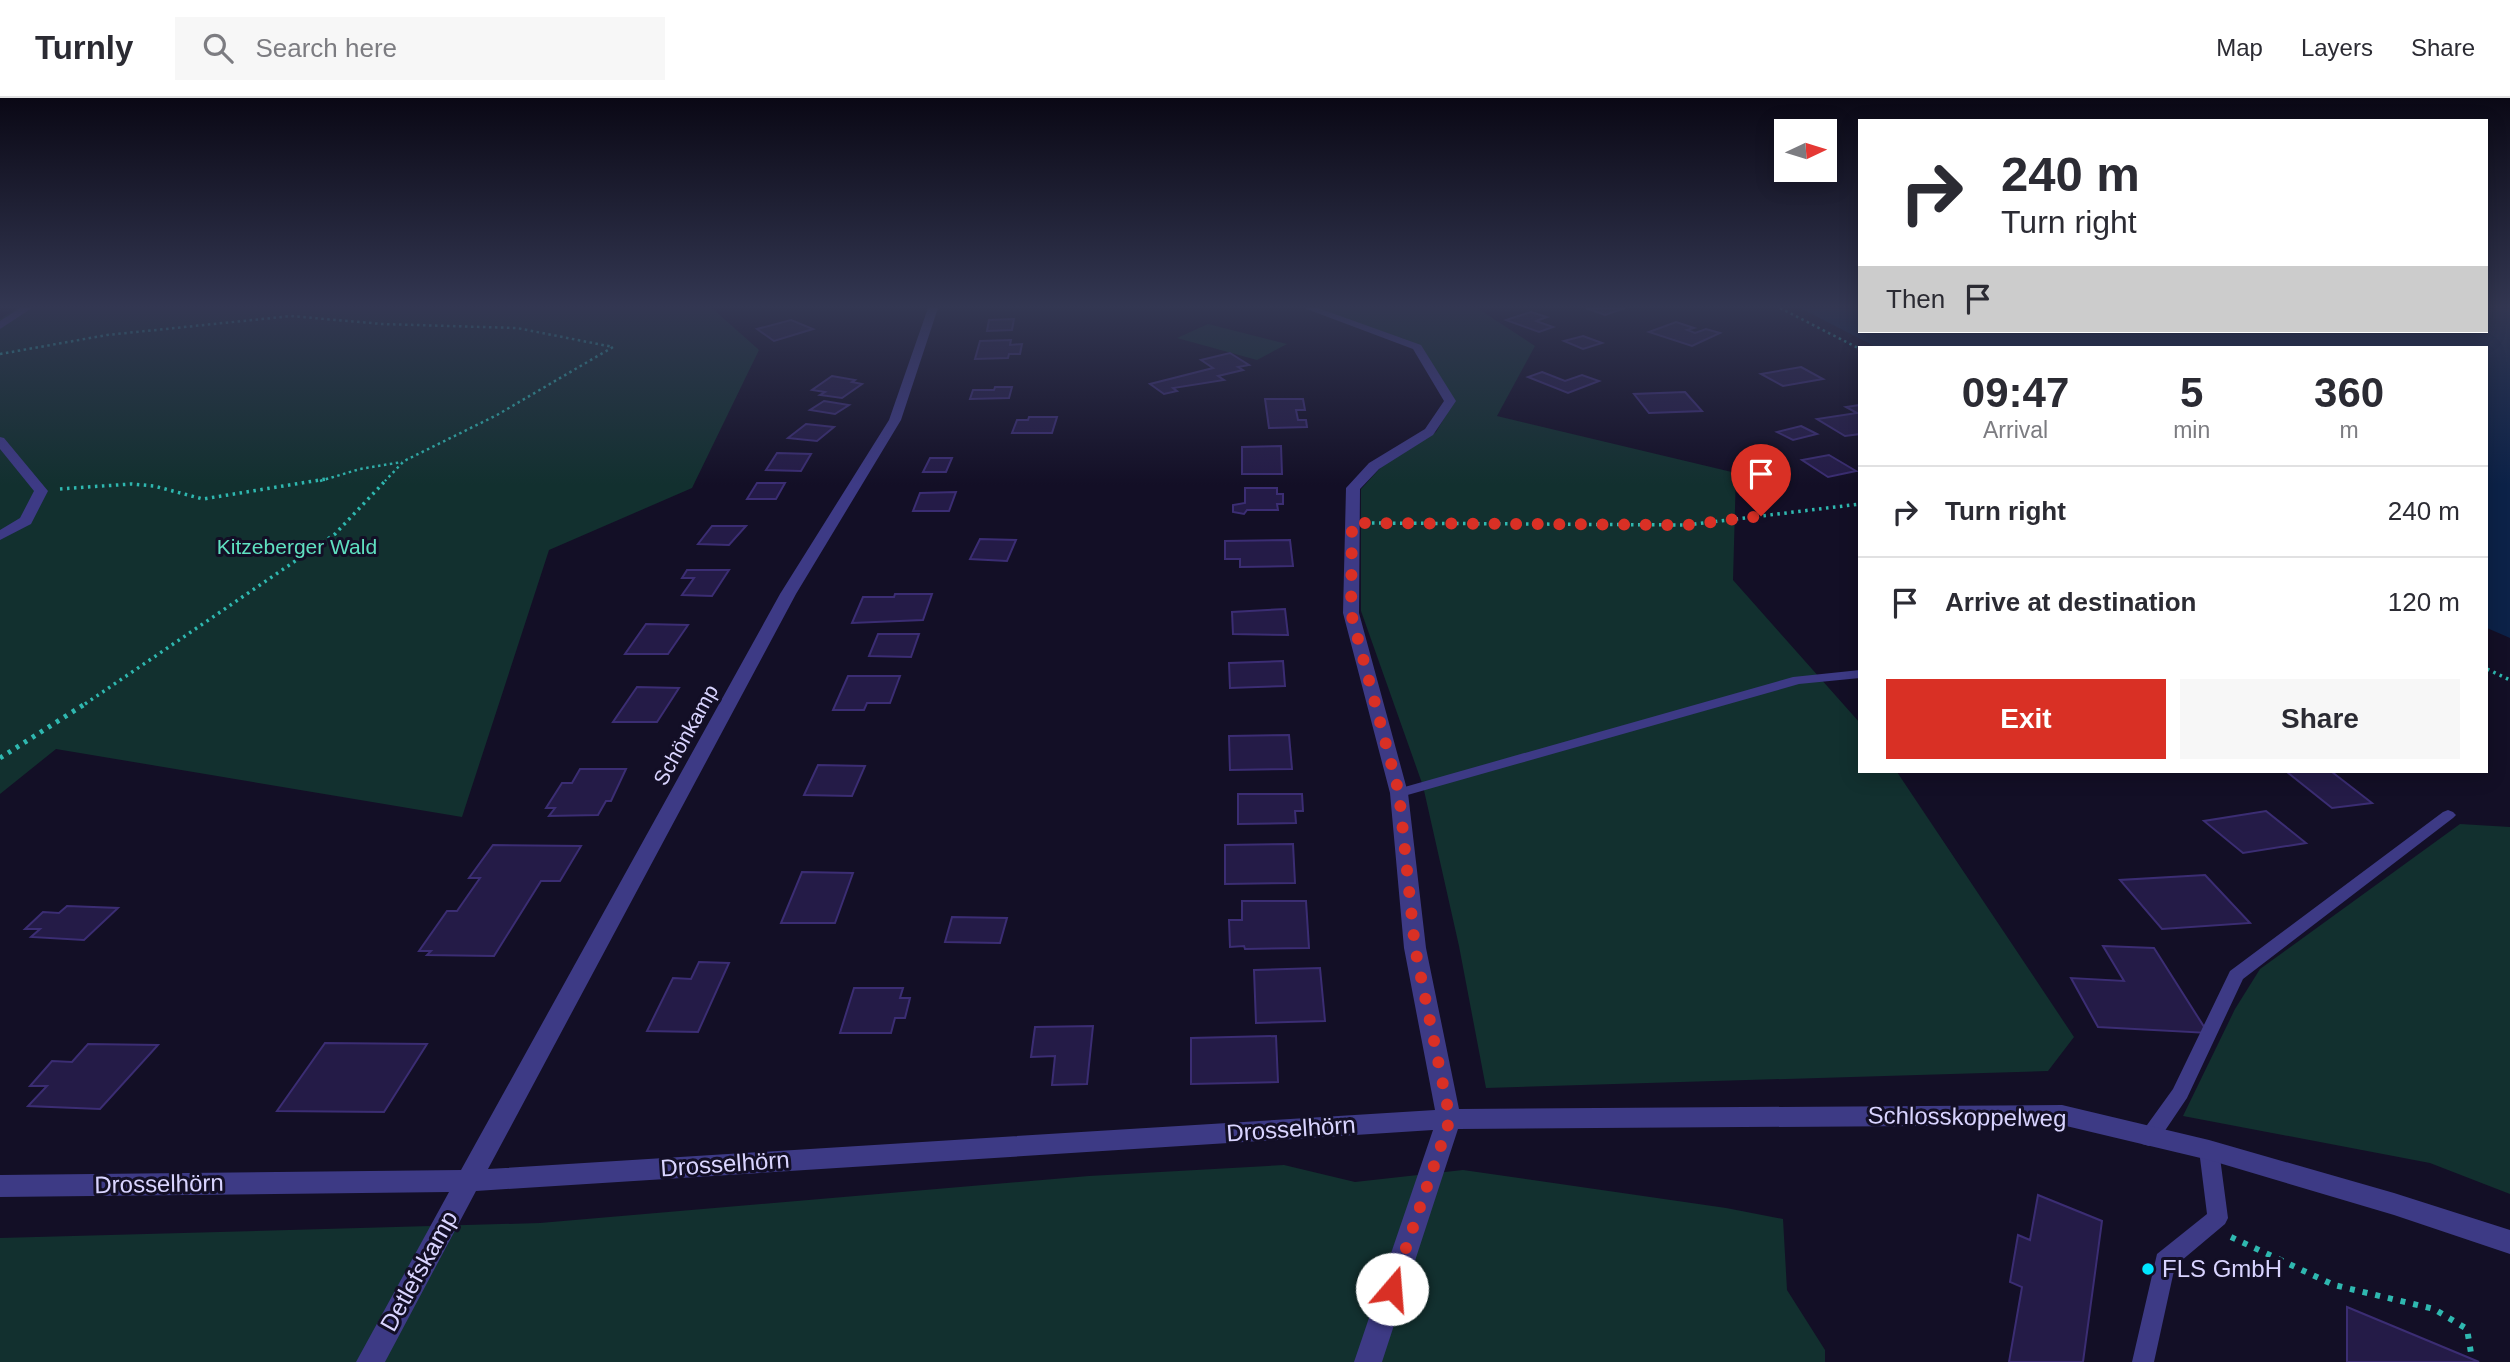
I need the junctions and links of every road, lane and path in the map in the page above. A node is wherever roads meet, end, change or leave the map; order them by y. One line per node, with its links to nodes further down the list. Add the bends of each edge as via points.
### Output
1 (579, 367): 5 (path, via 497,415)
2 (912, 367): 19 (street, Schönkamp, via 895,420 788,594)
3 (1429, 367): 8 (street, via 1450,401 1429,432 1374,466 1353,488)
4 (0, 441): 6 (street)
5 (404, 461): 6 (path, via 318,482 203,499 131,484); 13 (path, via 334,534)
6 (41, 491): 9 (street, via 26,521)
7 (1858, 504): 8 (path, via 1687,525)
8 (1352, 523): 14 (street, via 1351,613)
9 (0, 536)
10 (2488, 669): 12 (path)
11 (1858, 674): 14 (lane, via 1798,680)
12 (2510, 680)
13 (0, 758)
14 (1399, 793): 16 (street, via 1415,948)
15 (2448, 815): 17 (lane, via 2236,975 2180,1093)
16 (1450, 1119): 17 (street, Schlosskoppelweg, via 2062,1115); 19 (street, Drosselhörn); 25 (street)
17 (2149, 1138): 18 (street, Schlosskoppelweg)
18 (2209, 1150): 21 (lane, via 2218,1218); 22 (street, Schlosskoppelweg)
19 (468, 1181): 20 (street, Drosselhörn); 24 (street, Detlefskamp)
20 (0, 1186)
21 (2208, 1226): 23 (path, via 2334,1285 2434,1309 2467,1329); 26 (lane, via 2165,1261)
22 (2510, 1242)
23 (2472, 1359)
24 (370, 1362)
25 (1368, 1362)
26 (2143, 1362)

